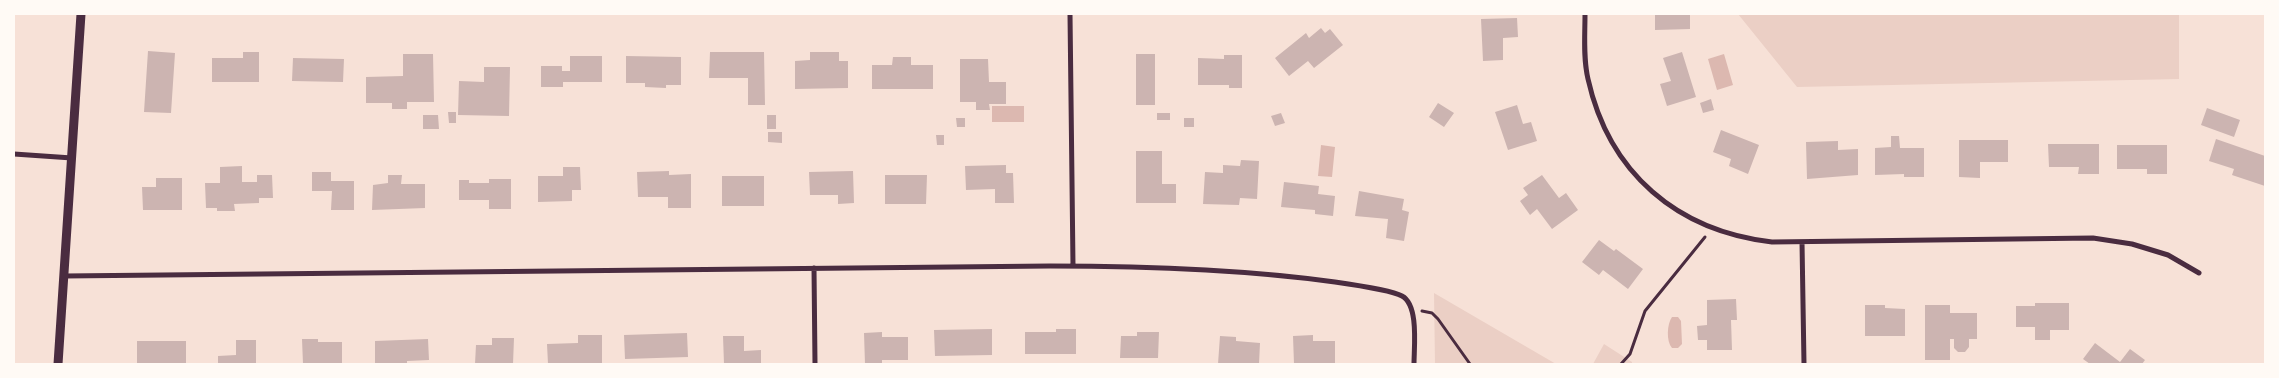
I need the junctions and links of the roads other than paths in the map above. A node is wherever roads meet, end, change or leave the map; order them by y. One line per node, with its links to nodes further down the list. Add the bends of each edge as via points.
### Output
1 (81, 14): 5 (street)
2 (1070, 14): 7 (street)
3 (1584, 14): 6 (street, via 1585,61 1597,112 1613,144 1634,173 1688,218 1711,228 1754,240)
4 (14, 154): 5 (street)
5 (72, 158): 10 (street)
6 (1802, 242): 9 (street, via 2093,238 2132,244 2168,255); 14 (street)
7 (1073, 266): 8 (street); 13 (street, via 1279,274 1403,296 1413,309)
8 (814, 268): 10 (street); 12 (street)
9 (2199, 272)
10 (64, 276): 11 (street)
11 (58, 364)
12 (815, 364)
13 (1414, 364)
14 (1804, 364)

